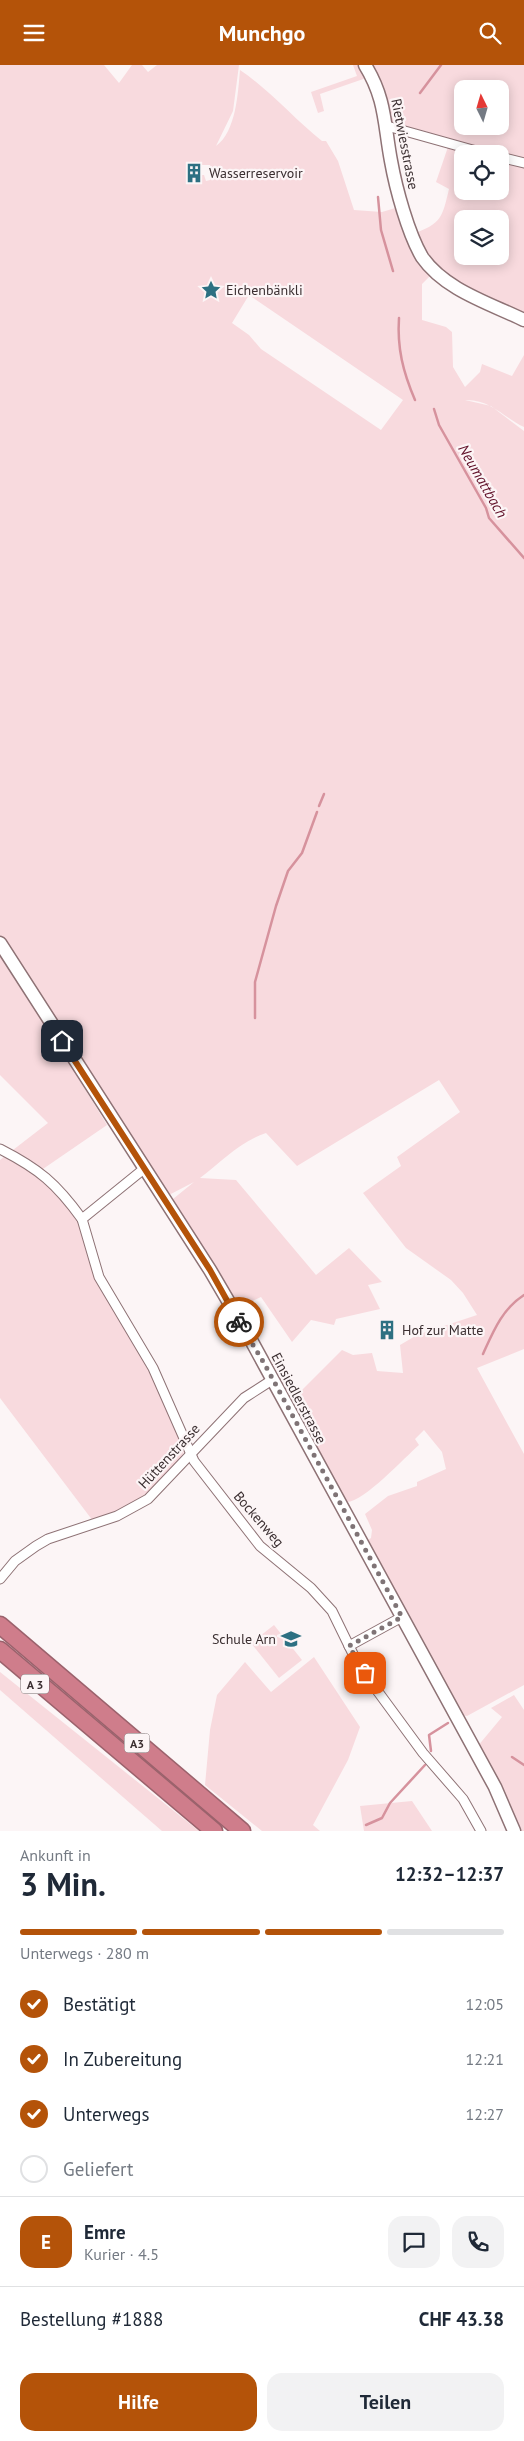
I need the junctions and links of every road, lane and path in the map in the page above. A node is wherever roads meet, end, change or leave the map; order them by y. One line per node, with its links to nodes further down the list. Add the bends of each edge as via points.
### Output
1 (365, 65): 2 (street, Rietwiesstrasse, via 380,96)
2 (387, 126): 3 (street); 6 (street, Rietwiesstrasse, via 397,186 425,262 447,283)
3 (455, 145)
4 (509, 159): 5 (street)
5 (524, 163)
6 (524, 320)
7 (0, 943): 9 (street, Einsiedlerstrasse)
8 (0, 1149): 10 (street, Bockenweg, via 40,1171 64,1193)
9 (144, 1168): 10 (street); 11 (street, Einsiedlerstrasse, via 210,1270)
10 (82, 1219): 12 (street, Bockenweg, via 99,1277 153,1368)
11 (272, 1380): 12 (street, Hüttenstrasse, via 244,1398); 14 (street, Einsiedlerstrasse)
12 (190, 1454): 13 (street, Hüttenstrasse, via 154,1494 138,1506 97,1524 48,1539 21,1557); 16 (street, Bockenweg, via 260,1546 325,1602)
13 (0, 1579)
14 (402, 1617): 16 (street); 23 (street, Einsiedlerstrasse, via 495,1787)
15 (0, 1625): 21 (highway, A3)
16 (349, 1646): 22 (street, Bockenweg, via 423,1753 463,1799)
17 (0, 1650): 19 (highway, A3)
18 (0, 1658): 19 (highway, A 3)
19 (71, 1711): 20 (highway, A3)
20 (214, 1831)
21 (242, 1831)
22 (480, 1831)
23 (514, 1831)

